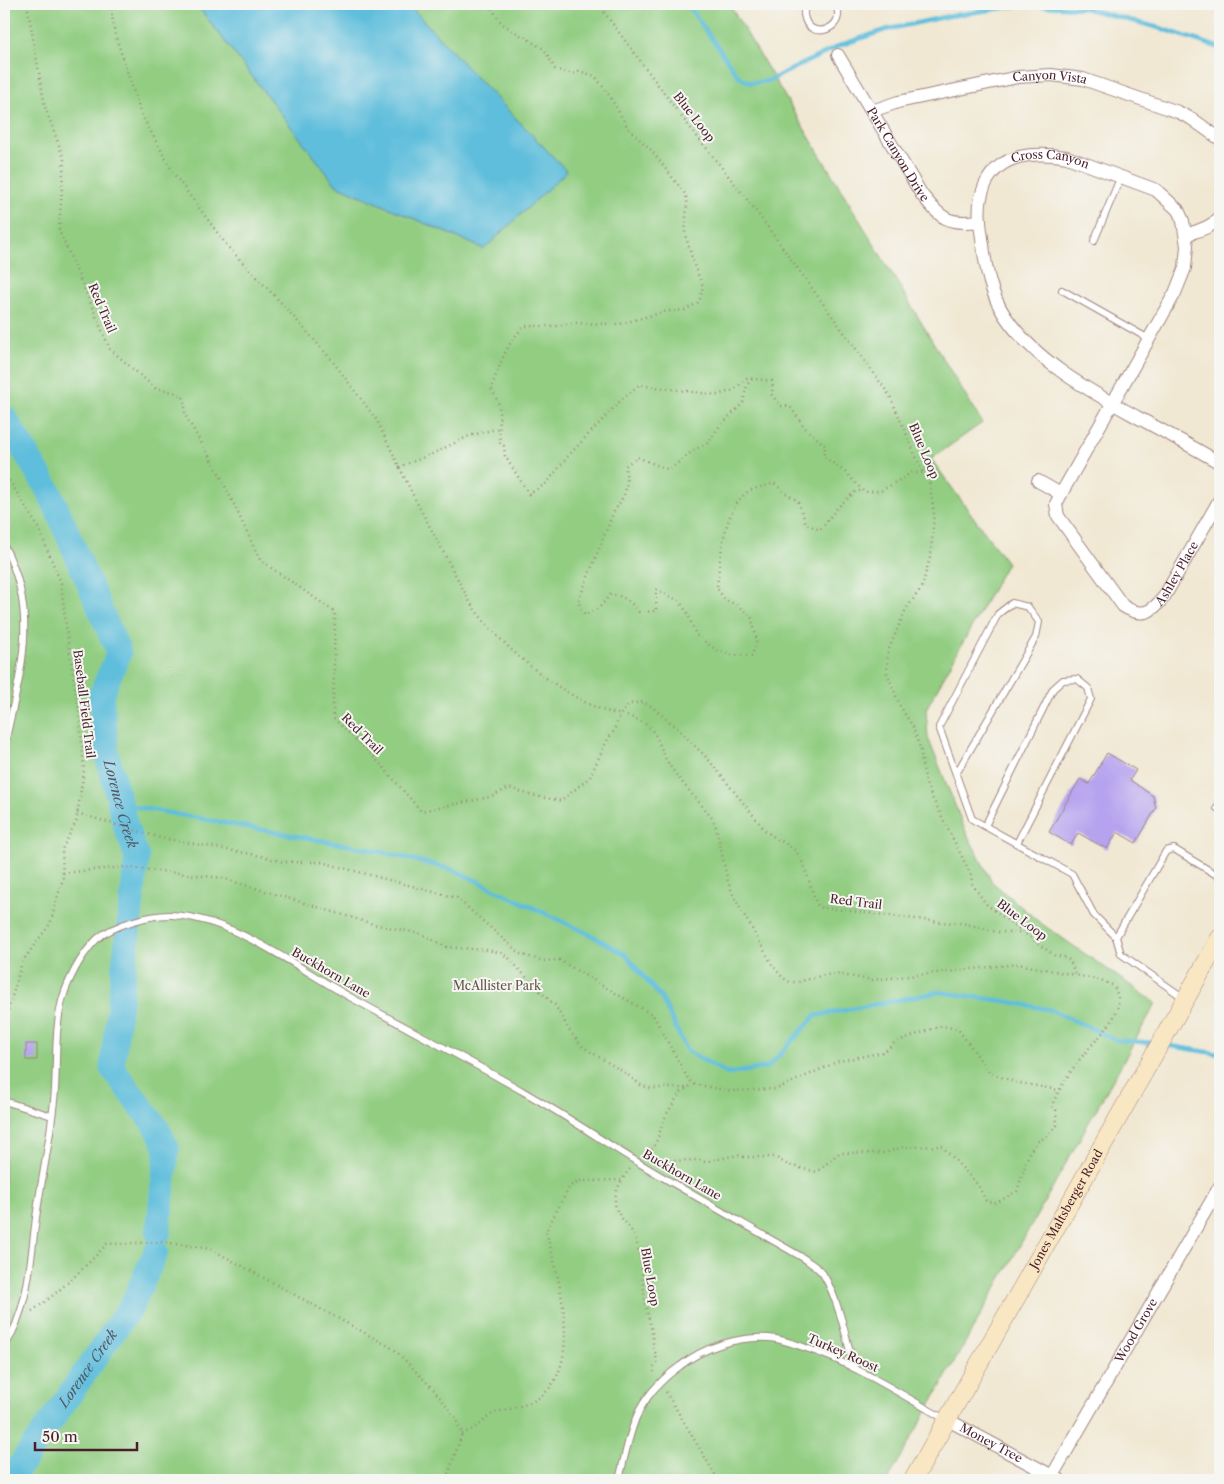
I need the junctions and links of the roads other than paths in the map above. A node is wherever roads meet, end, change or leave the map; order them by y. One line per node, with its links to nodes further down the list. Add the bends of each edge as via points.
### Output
1 (807, 4): 2 (lane, via 805,21 815,30 822,31 837,20)
2 (835, 4)
3 (838, 56): 4 (street, Park Canyon Drive)
4 (872, 111): 5 (street, Canyon Vista, via 898,102 1018,77 1059,76 1084,79 1178,112); 8 (street, Park Canyon Drive, via 922,196 936,212 954,222)
5 (1220, 139)
6 (1121, 176): 8 (street, Cross Canyon, via 1067,157 1021,156 1003,163 990,175 982,193); 9 (street, Cross Canyon, via 1156,190 1178,210); 10 (lane)
7 (1220, 217): 9 (street, via 1208,227)
8 (980, 221): 13 (street, Cross Canyon, via 992,291 1013,326 1035,350 1064,373)
9 (1186, 235): 12 (street, Cross Canyon, via 1185,268 1176,293)
10 (1094, 241)
11 (1062, 290): 12 (lane)
12 (1149, 339): 13 (street, Cross Canyon)
13 (1112, 403): 14 (street, Cross Canyon); 16 (street)
14 (1220, 463)
15 (1038, 481): 16 (street)
16 (1061, 494): 17 (street, Ashley Place, via 1056,504 1058,516 1123,606 1132,612 1142,613 1155,608 1164,597)
17 (1220, 499)
18 (4, 546): 19 (lane, via 18,581 25,635)
19 (4, 748)
20 (956, 774): 20 (lane, via 938,727 998,614 1012,603 1028,606 1039,622 1036,637); 21 (lane, via 972,819)
21 (985, 826): 22 (lane); 22 (lane, via 1053,689 1063,680 1077,679 1088,688 1092,699)
22 (1016, 843): 24 (lane, via 1072,874 1094,915)
23 (1220, 877): 24 (lane, via 1174,849 1166,850)
24 (1116, 938): 26 (lane, via 1121,954)
25 (1220, 938): 26 (main road, Jones Maltsberger Road)
26 (1184, 1000): 32 (main road, Jones Maltsberger Road)
27 (4, 1101): 28 (lane)
28 (52, 1116): 30 (lane, Buckhorn Lane, via 27,1286 20,1315); 31 (lane, Buckhorn Lane, via 59,1018 64,993 75,969 99,937 135,921 173,915 239,932 523,1091 637,1162 805,1259 822,1272 833,1297)
29 (1220, 1186): 33 (street, Wood Grove)
30 (4, 1348)
31 (854, 1368): 32 (lane, Turkey Roost); 34 (lane, Turkey Roost, via 820,1352 770,1338 727,1343 686,1360 650,1394 636,1417)
32 (948, 1420): 33 (street, Money Tree); 35 (main road, Jones Maltsberger Road)
33 (1056, 1478)
34 (619, 1480)
35 (914, 1480)

